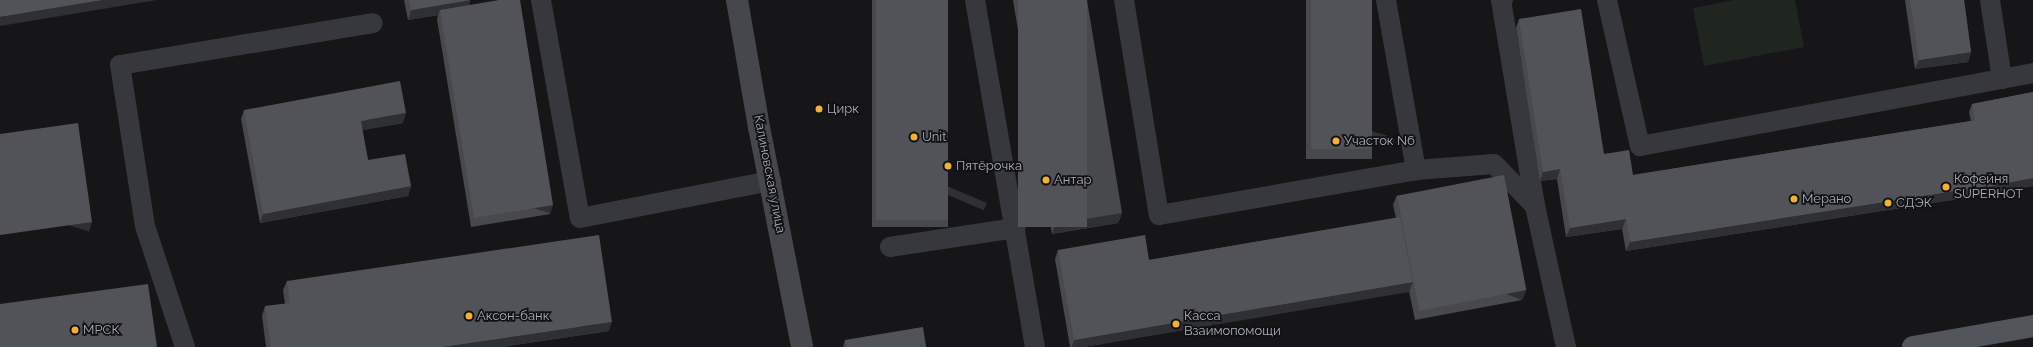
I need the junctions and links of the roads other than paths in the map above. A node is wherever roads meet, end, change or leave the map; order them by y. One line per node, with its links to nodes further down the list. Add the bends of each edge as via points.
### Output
1 (541, 0): 13 (lane, via 580,218)
2 (736, 0): 13 (main road, Калиновская улица)
3 (976, 0): 15 (lane)
4 (1124, 0): 12 (lane, via 1159,214)
5 (1386, 0): 12 (lane)
6 (1503, 0): 14 (lane)
7 (1607, 0): 11 (lane, via 1640,146)
8 (1990, 0): 11 (lane)
9 (373, 23): 18 (lane, via 120,65 144,226)
10 (2033, 73): 11 (lane)
11 (2002, 79)
12 (1416, 170): 14 (lane, via 1494,164)
13 (771, 181): 19 (main road, Калиновская улица)
14 (1536, 206): 21 (lane)
15 (1016, 228): 16 (lane); 20 (lane)
16 (890, 247)
17 (2033, 326): 22 (main road)
18 (185, 347)
19 (802, 347)
20 (1036, 347)
21 (1566, 347)
22 (1913, 347)

